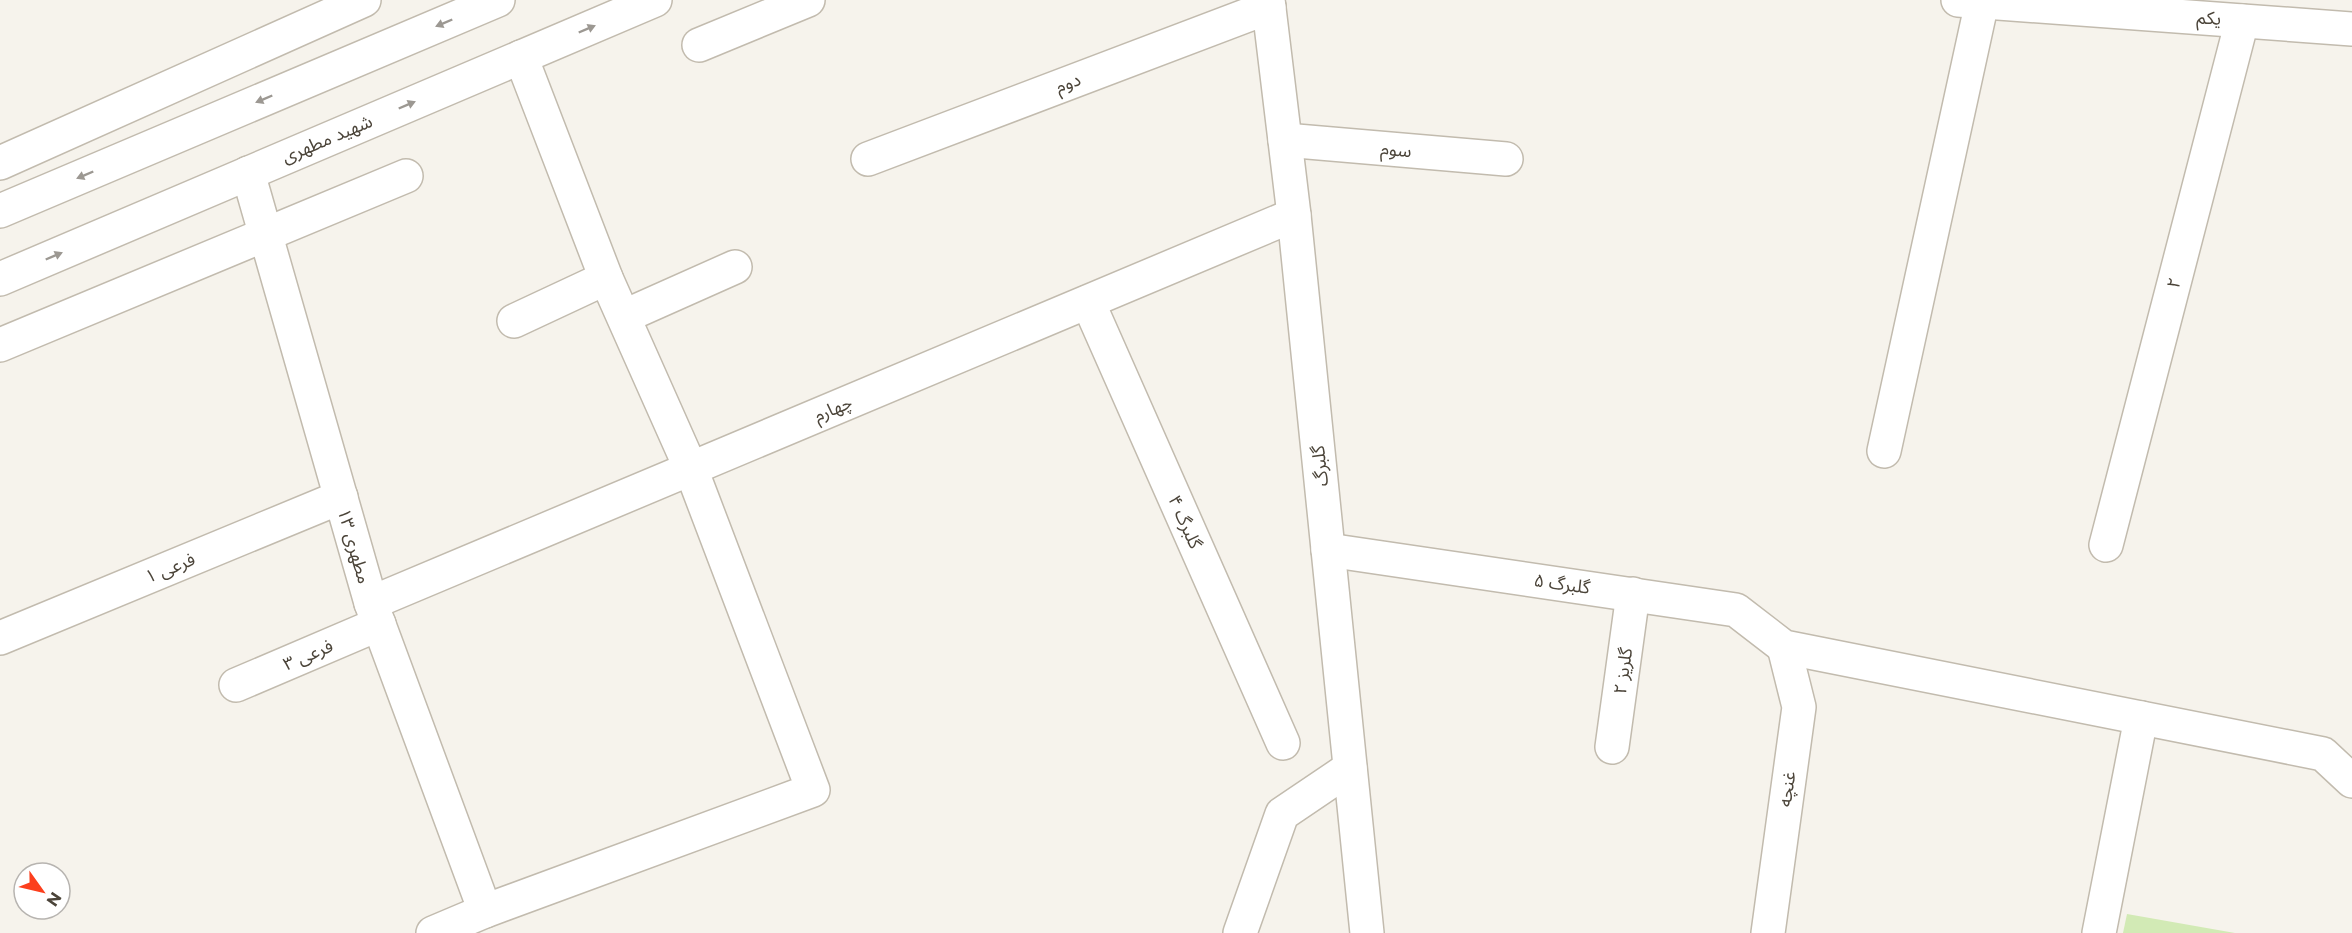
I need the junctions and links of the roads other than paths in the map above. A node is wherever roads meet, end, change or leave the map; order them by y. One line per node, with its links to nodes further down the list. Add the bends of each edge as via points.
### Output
1 (364, 0): 14 (street)
2 (498, 0): 17 (street, one-way to 17)
3 (655, 0): 10 (street, شهید مطهری, one-way to 3)
4 (808, 0): 9 (street)
5 (1970, 1): 7 (street, یکم); 27 (street)
6 (1268, 3): 11 (street, گلبرگ); 12 (street, دوم)
7 (2242, 21): 8 (street, یکم); 30 (street, ۲)
8 (2352, 29)
9 (699, 45)
10 (521, 57): 15 (street, شهید مطهری, one-way to 10); 21 (street)
11 (1285, 140): 13 (street, سوم); 18 (street, گلبرگ)
12 (868, 159)
13 (1506, 159)
14 (0, 163)
15 (248, 173): 19 (street, مطهری ۱۳); 22 (street, شهید مطهری, one-way to 15)
16 (406, 176): 19 (street)
17 (0, 212)
18 (1294, 215): 23 (street, چهارم); 31 (street, گلبرگ)
19 (266, 235): 26 (street); 29 (street, مطهری ۱۳)
20 (735, 267): 24 (street)
21 (606, 278): 24 (street); 25 (street)
22 (0, 279)
23 (1088, 302): 28 (street, چهارم); 38 (street, گلبرگ ۴)
24 (625, 316): 28 (street)
25 (514, 321)
26 (0, 345)
27 (1884, 451)
28 (691, 469): 33 (street, چهارم); 42 (street, via 813,790)
29 (341, 497): 33 (street, مطهری ۱۳); 34 (street, فرعی ۱)
30 (2106, 545)
31 (1328, 550): 32 (street, گلبرگ ۵); 40 (street, گلبرگ)
32 (1633, 594): 35 (street, گلبرگ ۵, via 1736,610); 39 (street, گلریز ۲)
33 (375, 614): 36 (street, فرعی ۳); 42 (street, مطهری ۱۳)
34 (0, 638)
35 (1784, 647): 37 (street); 46 (street, غنچه, via 1799,707)
36 (236, 685)
37 (2141, 718): 41 (street, via 2323,754); 47 (street)
38 (1283, 743)
39 (1612, 747)
40 (1350, 768): 44 (street, via 1282,814); 45 (street, گلبرگ)
41 (2352, 781)
42 (485, 911): 43 (street)
43 (433, 933)
44 (1240, 933)
45 (1367, 933)
46 (1768, 933)
47 (2099, 933)

